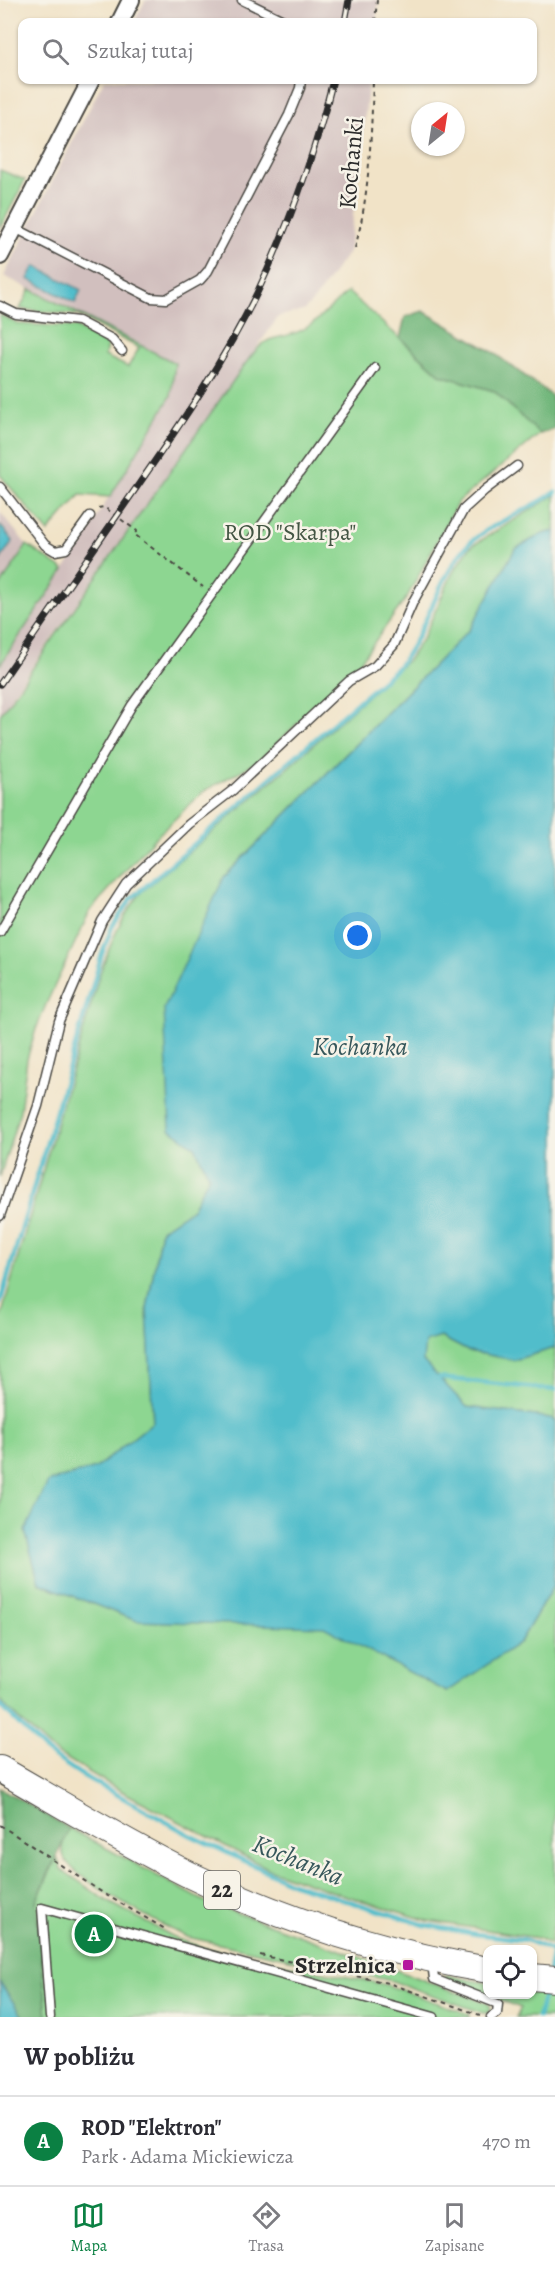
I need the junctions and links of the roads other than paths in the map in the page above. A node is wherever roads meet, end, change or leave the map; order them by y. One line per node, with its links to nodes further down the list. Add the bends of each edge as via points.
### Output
1 (131, 0): 3 (street)
2 (242, 0): 4 (lane)
3 (122, 18)
4 (279, 18)
5 (89, 84): 7 (street)
6 (300, 84): 7 (lane, via 289,115 208,272 166,299 151,298)
7 (15, 228): 8 (street)
8 (0, 256)
9 (0, 306): 10 (lane, via 16,314 78,321 112,339)
10 (122, 351)
11 (375, 368): 15 (lane, via 132,705)
12 (517, 466): 16 (lane, via 464,509 394,645 375,666 349,681 126,884 102,921 59,1021 38,1106)
13 (0, 487): 14 (lane, via 45,545 55,551 66,549)
14 (90, 516)
15 (0, 932)
16 (0, 1216)
17 (0, 1769): 18 (main road, 22, via 132,1846 228,1893 346,1938)
18 (432, 1959): 19 (main road, 22); 24 (lane, via 434,1979 498,2004 497,2013)
19 (483, 1969)
20 (537, 1977): 21 (main road)
21 (555, 1979)
22 (50, 2017): 23 (lane, via 42,1908)
23 (434, 2017)
24 (491, 2017)

